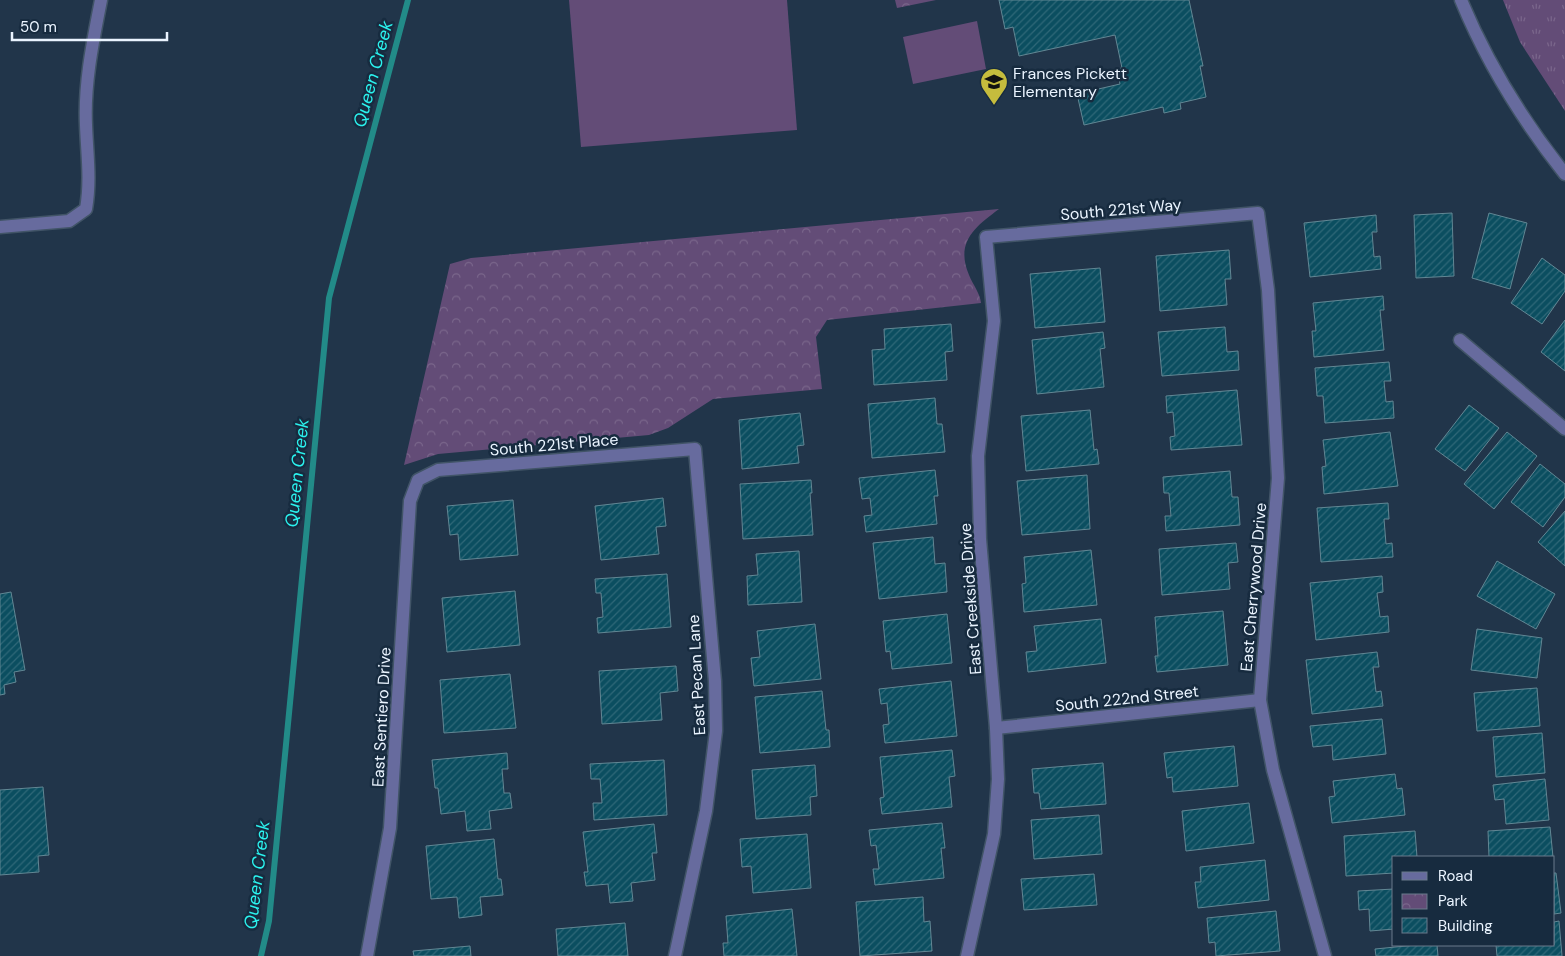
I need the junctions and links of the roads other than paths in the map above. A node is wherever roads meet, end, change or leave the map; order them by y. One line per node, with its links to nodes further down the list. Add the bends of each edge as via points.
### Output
1 (101, 0): 5 (street, via 90,53 86,124 90,187 86,209 69,221)
2 (1461, 0): 3 (street, via 1515,106)
3 (1565, 174)
4 (1258, 213): 6 (street, South 221st Way); 11 (street, East Cherrywood Drive, via 1268,290 1278,478)
5 (0, 227)
6 (986, 237): 12 (street, East Creekside Drive, via 994,321 978,456 980,539)
7 (1460, 340): 8 (street)
8 (1565, 429)
9 (695, 449): 10 (street, South 221st Place, via 438,470); 14 (street, East Pecan Lane, via 715,682 716,731 706,811)
10 (418, 480): 13 (street, East Sentiero Drive, via 410,501 390,828)
11 (1260, 700): 12 (street, South 222nd Street); 16 (street, East Cherrywood Drive, via 1274,770)
12 (996, 728): 15 (street, East Creekside Drive, via 998,779 994,834)
13 (367, 956)
14 (675, 956)
15 (967, 956)
16 (1325, 956)

